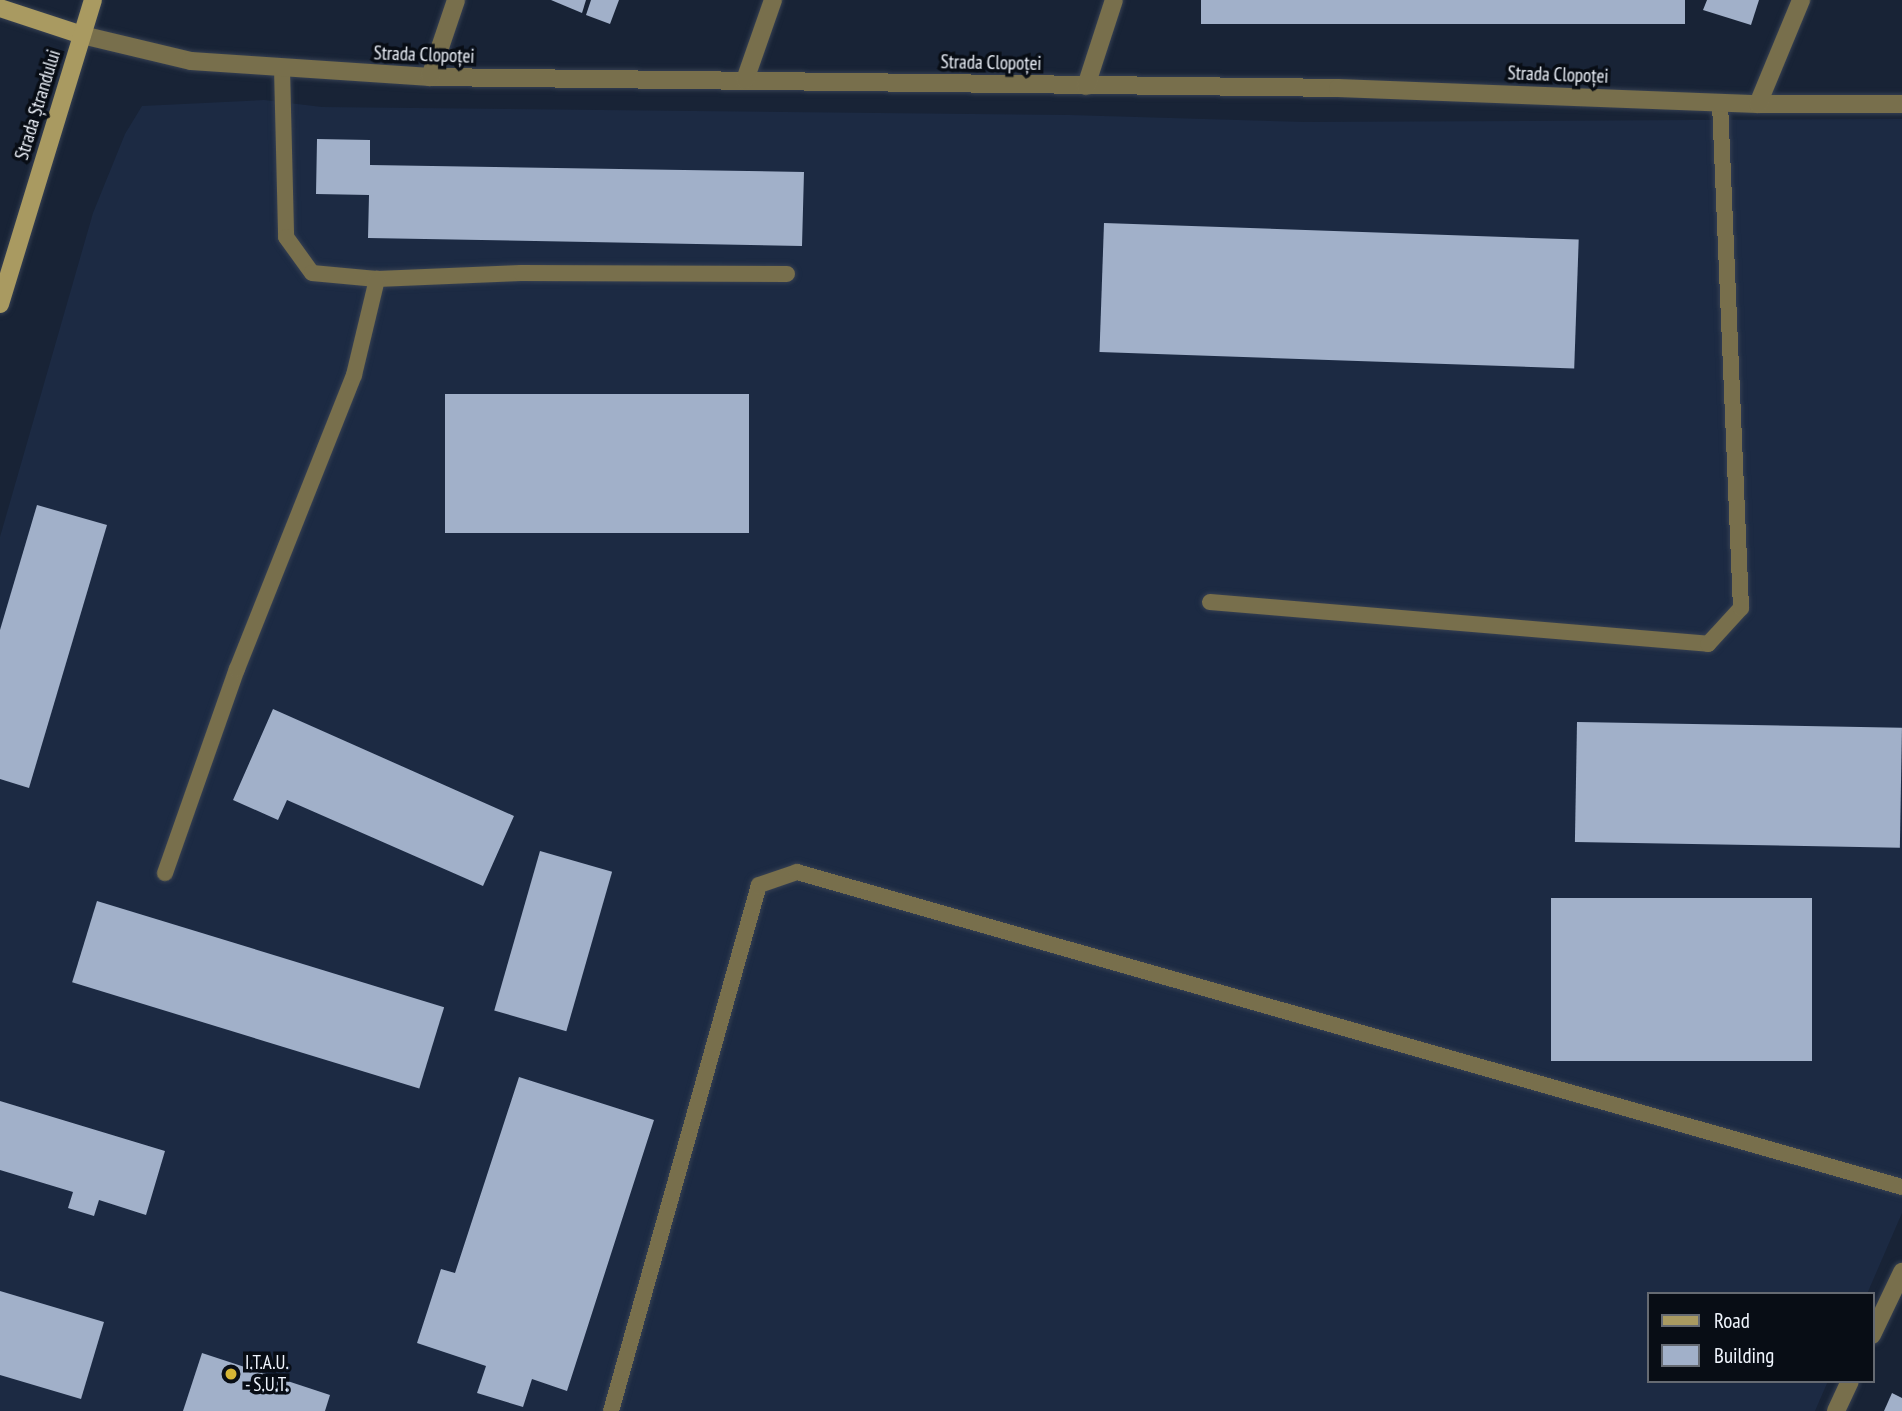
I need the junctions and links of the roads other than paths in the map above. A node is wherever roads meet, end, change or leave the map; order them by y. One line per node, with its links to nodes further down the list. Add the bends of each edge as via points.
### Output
1 (93, 0): 7 (main road, Strada Ștrandului)
2 (456, 0): 9 (street)
3 (773, 0): 10 (street)
4 (1114, 0): 11 (street)
5 (1801, 0): 13 (street)
6 (0, 8): 7 (main road)
7 (82, 35): 8 (street, Strada Clopoței, via 191,61); 17 (main road, Strada Ștrandului)
8 (282, 68): 9 (street, Strada Clopoței); 16 (lane, via 286,237 312,273)
9 (430, 77): 10 (street, Strada Clopoței)
10 (745, 80): 11 (street, Strada Clopoței)
11 (1086, 86): 12 (street, Strada Clopoței, via 1338,88)
12 (1720, 102): 13 (street, Strada Clopoței); 18 (lane, via 1741,608 1708,644)
13 (1758, 104): 14 (street, Strada Clopoței)
14 (1902, 104)
15 (787, 274): 16 (lane, via 521,273)
16 (377, 279): 19 (lane, via 354,375 237,668)
17 (0, 304)
18 (1210, 602)
19 (165, 873)
20 (1902, 1187): 24 (lane, via 797,872 759,885)
21 (1902, 1272): 22 (street)
22 (1874, 1331)
23 (1849, 1383): 25 (street)
24 (611, 1411)
25 (1836, 1411)

